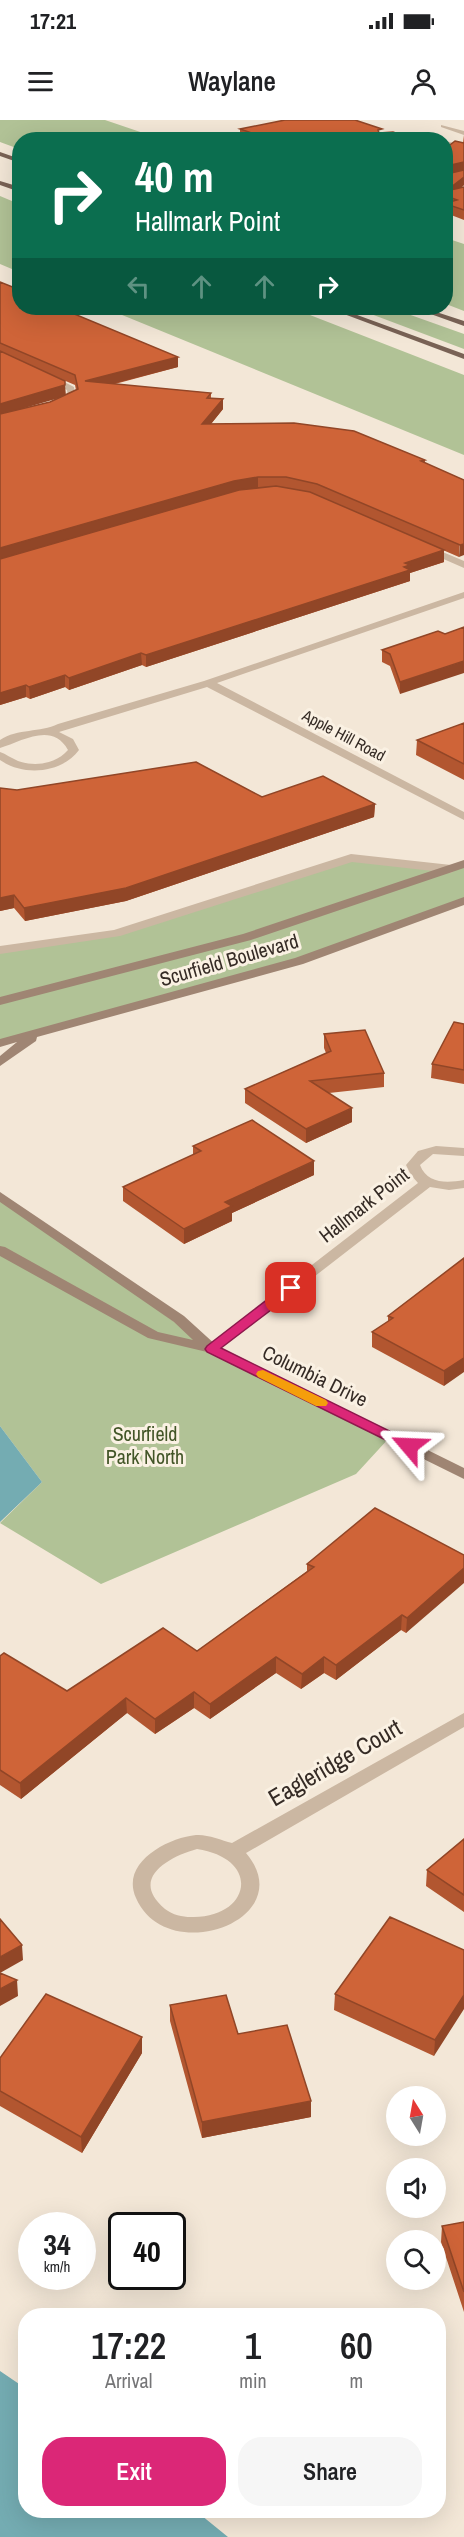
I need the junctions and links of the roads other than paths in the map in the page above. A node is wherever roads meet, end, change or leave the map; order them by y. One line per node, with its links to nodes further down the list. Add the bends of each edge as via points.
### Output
1 (443, 126): 2 (street)
2 (464, 133)
3 (351, 315): 6 (main road)
4 (438, 315): 5 (main road)
5 (464, 324)
6 (464, 357)
7 (37, 373): 8 (street, via 71,389 72,398)
8 (47, 408)
9 (420, 546): 10 (street)
10 (464, 565)
11 (464, 595): 12 (street)
12 (208, 683): 13 (street); 16 (street, Apple Hill Road)
13 (48, 733): 14 (street, via 16,736); 15 (street, via 72,743 74,750 70,756 57,763 30,766 14,764)
14 (0, 745)
15 (0, 755)
16 (464, 817)
17 (464, 864): 18 (street, Scurfield Boulevard)
18 (451, 869): 20 (street, Scurfield Boulevard, via 351,858 116,933); 21 (street, Scurfield Boulevard, via 247,937)
19 (464, 901): 22 (street, Scurfield Boulevard, via 299,961)
20 (0, 950)
21 (0, 1000)
22 (34, 1035): 23 (street, Scurfield Boulevard); 24 (street)
23 (0, 1043)
24 (0, 1062)
25 (464, 1152): 26 (street, Hallmark Point, via 432,1150 416,1159 414,1172)
26 (428, 1182): 27 (street, Hallmark Point); 30 (street, Hallmark Point)
27 (464, 1184)
28 (0, 1197): 30 (street, Columbia Drive, via 179,1319)
29 (0, 1250): 30 (street, Columbia Drive, via 153,1335)
30 (212, 1349): 31 (street, Columbia Drive)
31 (464, 1474)
32 (464, 1719): 33 (street, Eagleridge Court)
33 (232, 1852): 33 (street, via 196,1842 161,1852 147,1865 142,1879 142,1893 149,1907 176,1924 215,1924 232,1916 251,1891 244,1863)

